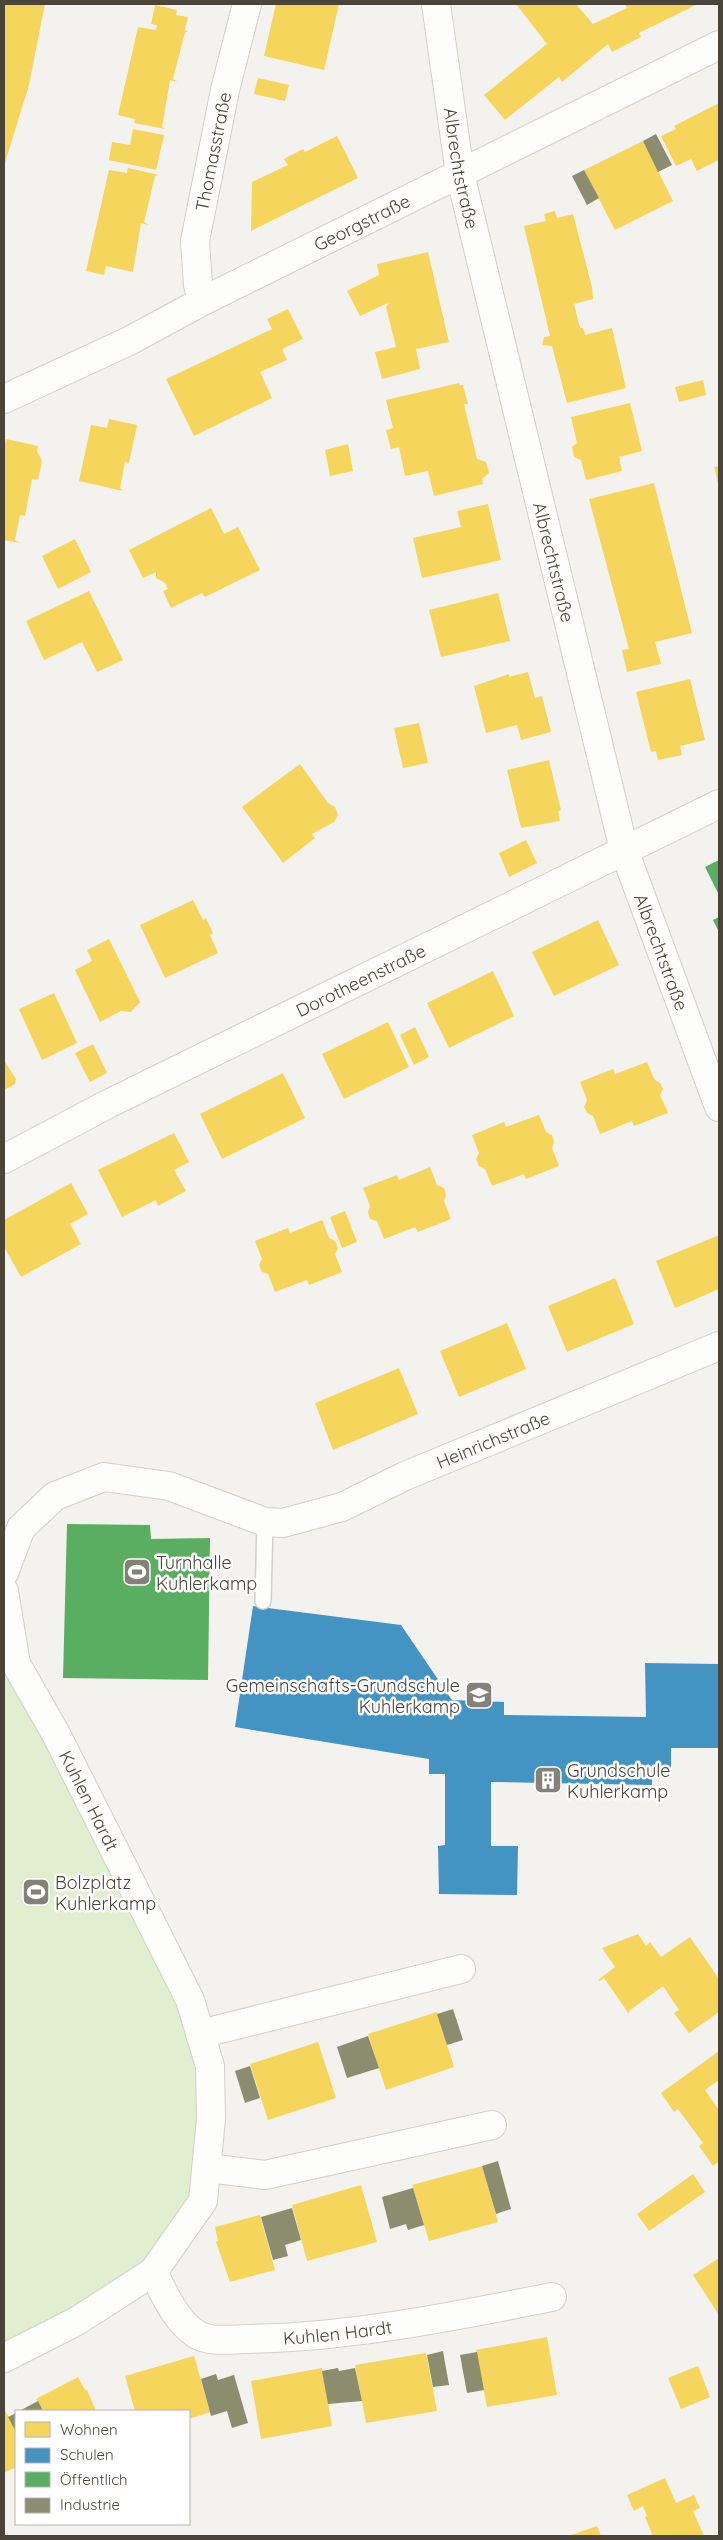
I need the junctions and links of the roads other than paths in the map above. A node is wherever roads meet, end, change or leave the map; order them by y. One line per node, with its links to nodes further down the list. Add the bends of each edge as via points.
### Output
1 (246, 4): 5 (street, Thomasstraße, via 194,241 198,285)
2 (436, 4): 4 (street, Albrechtstraße)
3 (719, 45): 4 (street, Georgstraße)
4 (460, 174): 5 (street, Georgstraße); 8 (street, Albrechtstraße)
5 (203, 300): 6 (street, Georgstraße, via 129,340)
6 (4, 399)
7 (719, 804): 8 (street, Dorotheenstraße)
8 (624, 850): 9 (street, Albrechtstraße); 10 (street, Dorotheenstraße, via 108,1104)
9 (719, 1107)
10 (4, 1159)
11 (719, 1346): 12 (street, Heinrichstraße, via 405,1476 342,1507 283,1523)
12 (265, 1522): 13 (street, via 170,1486 104,1477 55,1496 21,1528); 15 (lane)
13 (4, 1573)
14 (4, 1591): 17 (street, Kuhlen Hardt, via 16,1664 56,1734 190,2000)
15 (263, 1601)
16 (461, 1969): 17 (street)
17 (200, 2034): 19 (street, Kuhlen Hardt, via 210,2066)
18 (492, 2125): 19 (street, via 265,2175)
19 (208, 2168): 20 (street, Kuhlen Hardt, via 203,2202)
20 (152, 2272): 21 (street, Kuhlen Hardt, via 173,2310 196,2334 215,2340 268,2339 397,2327); 22 (street, Kuhlen Hardt, via 77,2321)
21 (552, 2297)
22 (4, 2358)

